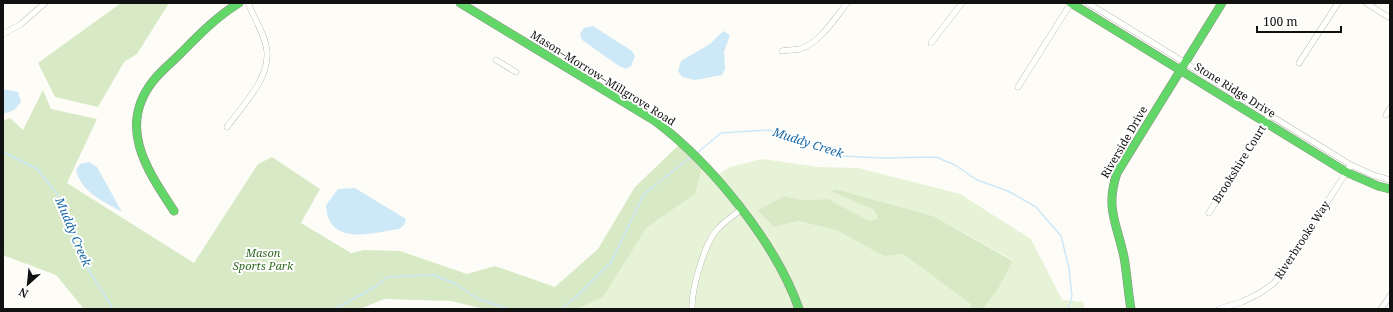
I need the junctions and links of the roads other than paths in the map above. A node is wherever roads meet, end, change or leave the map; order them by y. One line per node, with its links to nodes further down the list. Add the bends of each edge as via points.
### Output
1 (45, 3): 13 (street, via 21,24)
2 (239, 3): 30 (street, via 219,15 153,81 140,103 136,129 140,155)
3 (248, 3): 25 (street, via 263,38 267,63 258,84)
4 (460, 3): 29 (street, Mason–Morrow–Millgrove Road, via 655,121 703,163)
5 (847, 3): 15 (street, via 822,34 810,44 800,49)
6 (962, 3): 14 (street)
7 (1071, 3): 18 (street, Stone Ridge Drive); 20 (street)
8 (1088, 3): 18 (street, Stone Ridge Drive)
9 (1222, 3): 18 (street, Riverside Drive)
10 (1338, 3): 17 (street)
11 (1366, 3): 12 (street)
12 (1390, 18)
13 (3, 34)
14 (931, 43)
15 (782, 51)
16 (496, 60): 19 (street)
17 (1299, 63)
18 (1182, 66): 22 (street, Stone Ridge Drive); 24 (street, Stone Ridge Drive); 35 (street, Riverside Drive, via 1110,186 1111,211 1123,252)
19 (516, 72)
20 (1018, 88)
21 (1390, 108): 23 (street)
22 (1269, 114): 24 (street, Brookshire Court); 26 (street, Stone Ridge Drive)
23 (1386, 115)
24 (1265, 122): 26 (street, Stone Ridge Drive); 31 (street, Brookshire Court)
25 (227, 127)
26 (1348, 168): 27 (street, Stone Ridge Drive); 28 (street, Stone Ridge Drive, via 1371,183); 36 (street, Riverbrooke Way, via 1274,283 1242,302)
27 (1390, 180)
28 (1390, 189)
29 (740, 210): 33 (street, via 718,229 710,242 696,285); 34 (street, Mason–Morrow–Millgrove Road, via 783,270)
30 (174, 211)
31 (1209, 213)
32 (1390, 296): 37 (street)
33 (692, 309)
34 (799, 309)
35 (1131, 309)
36 (1219, 309)
37 (1381, 309)

